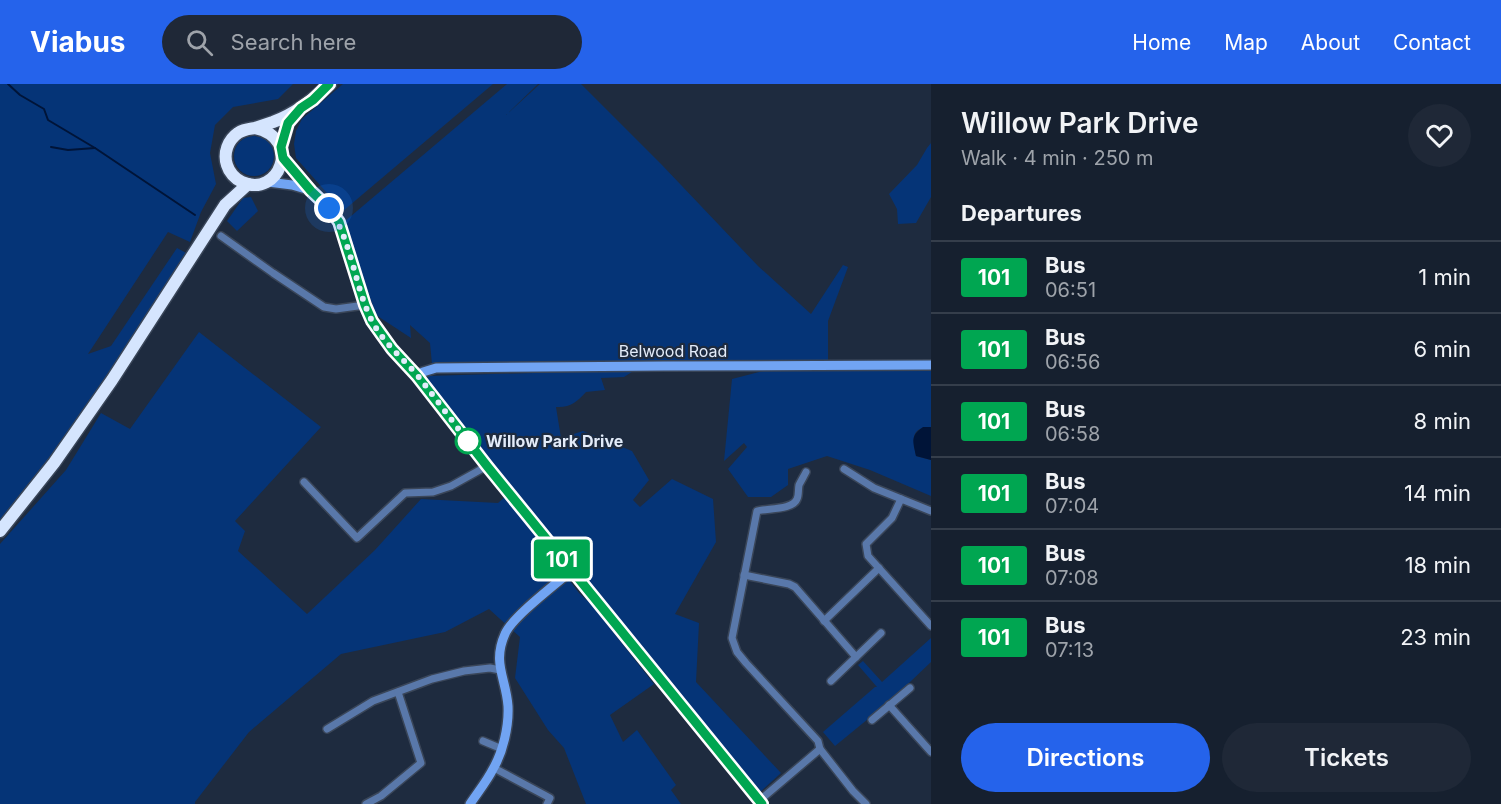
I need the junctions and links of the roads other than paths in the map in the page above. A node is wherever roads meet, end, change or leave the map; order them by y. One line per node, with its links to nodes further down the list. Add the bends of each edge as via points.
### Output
1 (330, 84): 2 (highway)
2 (301, 108): 3 (highway); 4 (highway, via 288,123)
3 (255, 128): 4 (highway, via 272,134); 5 (highway, via 238,132 227,147 225,157)
4 (282, 153): 6 (highway, via 281,167); 8 (street)
5 (232, 175): 7 (highway); 9 (highway)
6 (268, 182): 7 (highway); 8 (street)
7 (248, 184): 9 (highway)
8 (311, 191): 11 (street, via 339,222)
9 (225, 205): 20 (highway, via 112,380)
10 (221, 236): 11 (street, via 324,307)
11 (365, 305): 13 (street, via 382,337)
12 (931, 365): 13 (street, Belwood Road, via 436,368)
13 (417, 376): 14 (street)
14 (487, 466): 17 (street, via 433,492 405,493 357,538); 22 (street)
15 (844, 469): 18 (street)
16 (806, 472): 23 (street, via 794,504 757,511)
17 (304, 482)
18 (901, 499): 19 (street); 21 (street, via 892,518 866,544 868,556)
19 (931, 511)
20 (0, 531)
21 (879, 568): 24 (street); 25 (street)
22 (572, 570): 28 (street, via 505,632 499,653); 40 (street)
23 (744, 575): 24 (street, via 795,587); 37 (street, via 732,630 733,645 818,741)
24 (824, 621): 27 (street)
25 (931, 626)
26 (881, 633): 27 (street)
27 (856, 657): 29 (street)
28 (500, 670): 31 (street, via 464,671 432,678); 36 (street, via 508,706)
29 (831, 681)
30 (910, 688): 32 (street)
31 (398, 692): 34 (street, via 373,701); 41 (street, via 421,763)
32 (890, 705): 33 (street); 38 (street)
33 (872, 720)
34 (327, 729)
35 (483, 741): 36 (street)
36 (502, 748): 39 (street)
37 (820, 749): 40 (street); 44 (street)
38 (931, 752)
39 (494, 768): 42 (street); 43 (street, via 550,798)
40 (761, 802)
41 (366, 804)
42 (470, 804)
43 (547, 804)
44 (866, 804)

